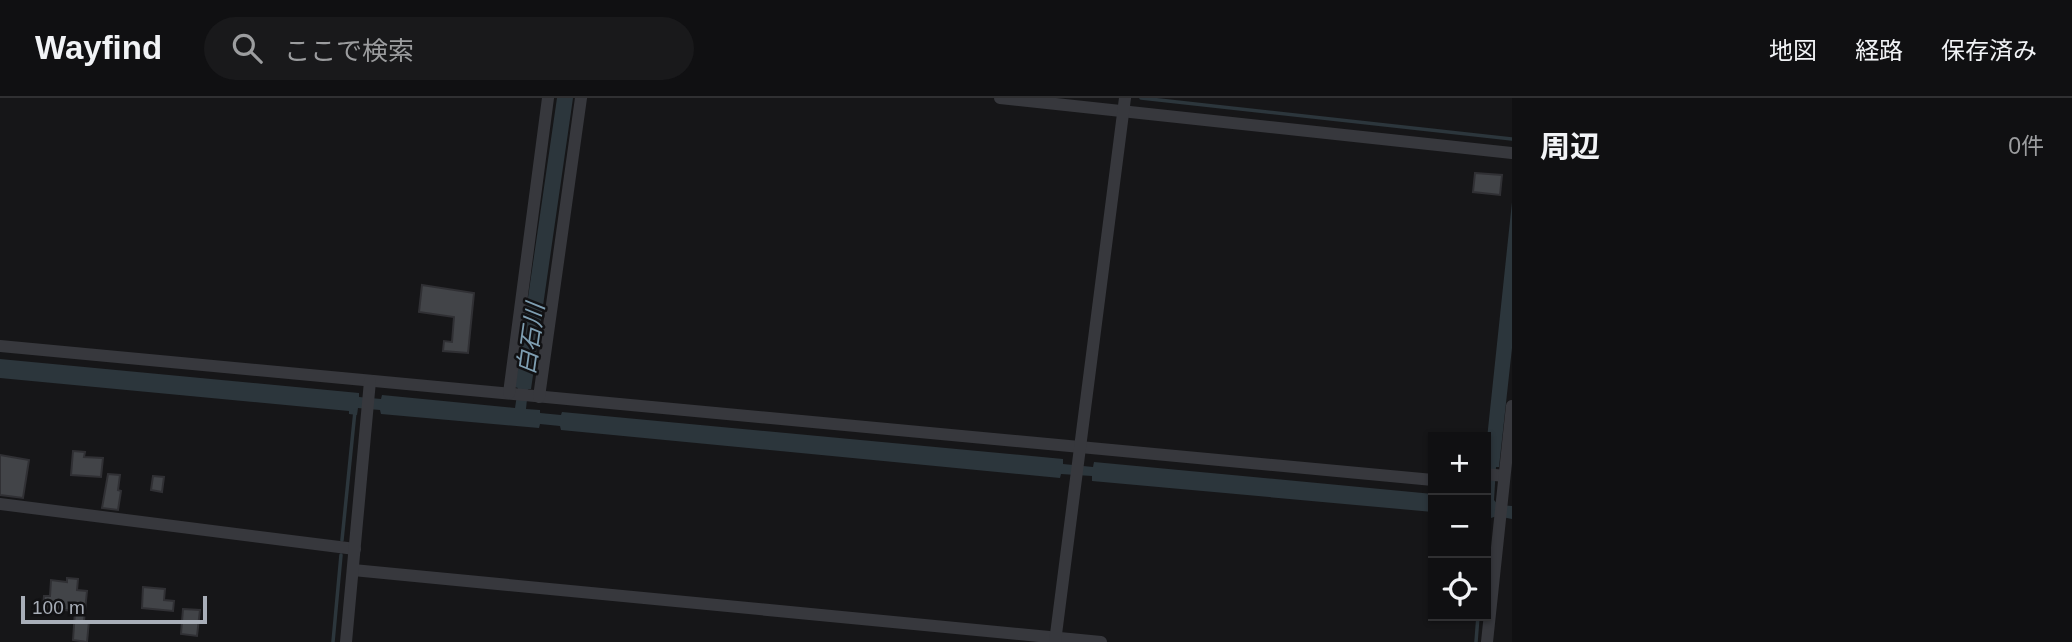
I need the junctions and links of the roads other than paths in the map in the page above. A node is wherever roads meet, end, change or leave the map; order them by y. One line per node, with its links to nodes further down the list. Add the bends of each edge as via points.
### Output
1 (548, 98): 8 (street)
2 (581, 98): 9 (street)
3 (1000, 98): 4 (street)
4 (1124, 105): 5 (street); 11 (street)
5 (1512, 153)
6 (0, 346): 7 (street)
7 (370, 381): 8 (street); 18 (street)
8 (511, 394): 9 (street)
9 (535, 396): 11 (street)
10 (1512, 406): 13 (street)
11 (1080, 445): 14 (street); 20 (street)
12 (1491, 475): 13 (street)
13 (1504, 476): 16 (street)
14 (1428, 480)
15 (0, 504): 18 (street)
16 (1499, 526): 17 (street); 23 (street)
17 (1512, 531)
18 (355, 549): 19 (street)
19 (353, 570): 20 (street); 21 (street)
20 (1055, 640): 22 (street)
21 (346, 642)
22 (1101, 642)
23 (1487, 642)

